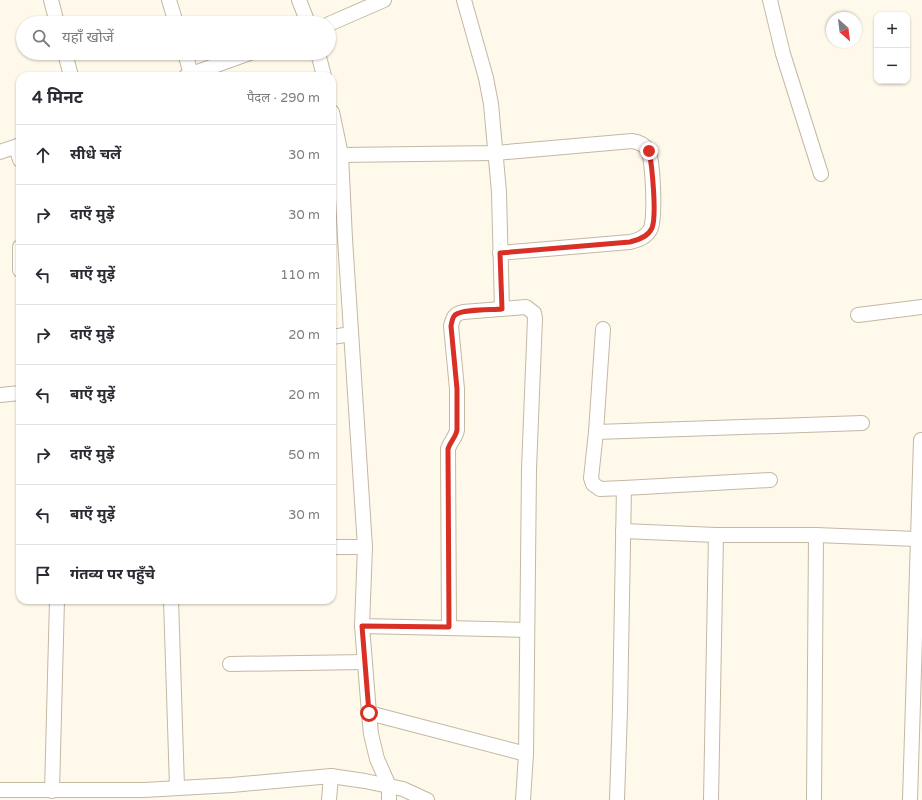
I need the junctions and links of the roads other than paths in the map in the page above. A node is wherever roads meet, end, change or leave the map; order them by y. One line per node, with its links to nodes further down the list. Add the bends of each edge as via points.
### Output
1 (170, 0): 7 (street)
2 (384, 0): 8 (street)
3 (464, 0): 20 (street, via 486,78)
4 (770, 0): 22 (street, via 783,54)
5 (55, 1): 6 (street)
6 (56, 16)
7 (174, 16)
8 (336, 21)
9 (67, 60): 13 (street)
10 (186, 60): 14 (street)
11 (230, 60): 15 (street)
12 (320, 60): 16 (street)
13 (69, 72)
14 (188, 72)
15 (196, 72)
16 (323, 72)
17 (336, 131): 21 (street)
18 (16, 147): 19 (street)
19 (0, 152)
20 (495, 153): 21 (street); 24 (street, via 499,192); 24 (street, via 632,140 642,144 649,151 652,164 654,219 652,229 643,238 630,242)
21 (341, 155): 23 (street)
22 (821, 174)
23 (338, 240): 29 (street)
24 (500, 253): 26 (street)
25 (922, 307): 27 (street)
26 (502, 309): 48 (street, via 456,314 451,326 458,416 456,435 448,449); 49 (street, via 526,307 534,313 535,318 529,469)
27 (858, 315)
28 (603, 329): 34 (street)
29 (351, 334): 30 (street); 43 (street)
30 (336, 336)
31 (16, 393): 32 (street)
32 (0, 395)
33 (862, 423): 34 (street)
34 (596, 432): 37 (street, via 591,478 593,484 600,489)
35 (921, 440): 41 (street)
36 (770, 480): 37 (street)
37 (624, 488): 38 (street)
38 (623, 531): 39 (street); 63 (street)
39 (716, 535): 40 (street); 64 (street)
40 (816, 535): 41 (street); 65 (street)
41 (917, 539): 44 (street)
42 (336, 547): 43 (street)
43 (365, 547): 47 (street)
44 (920, 557): 66 (street)
45 (57, 604): 57 (street)
46 (171, 604): 55 (street)
47 (362, 626): 48 (street); 50 (street)
48 (449, 627): 49 (street)
49 (527, 630): 53 (street)
50 (365, 662): 51 (street); 52 (street)
51 (230, 664)
52 (369, 713): 53 (street); 58 (street, via 377,759)
53 (526, 754): 62 (street)
54 (331, 776): 55 (street, via 232,786); 58 (street, via 365,781); 60 (street)
55 (177, 788): 59 (street)
56 (0, 790): 57 (street)
57 (52, 791): 59 (street)
58 (389, 793): 61 (street, via 403,789)
59 (120, 795)
60 (329, 800)
61 (427, 800)
62 (523, 800)
63 (617, 800)
64 (711, 800)
65 (814, 800)
66 (910, 800)

